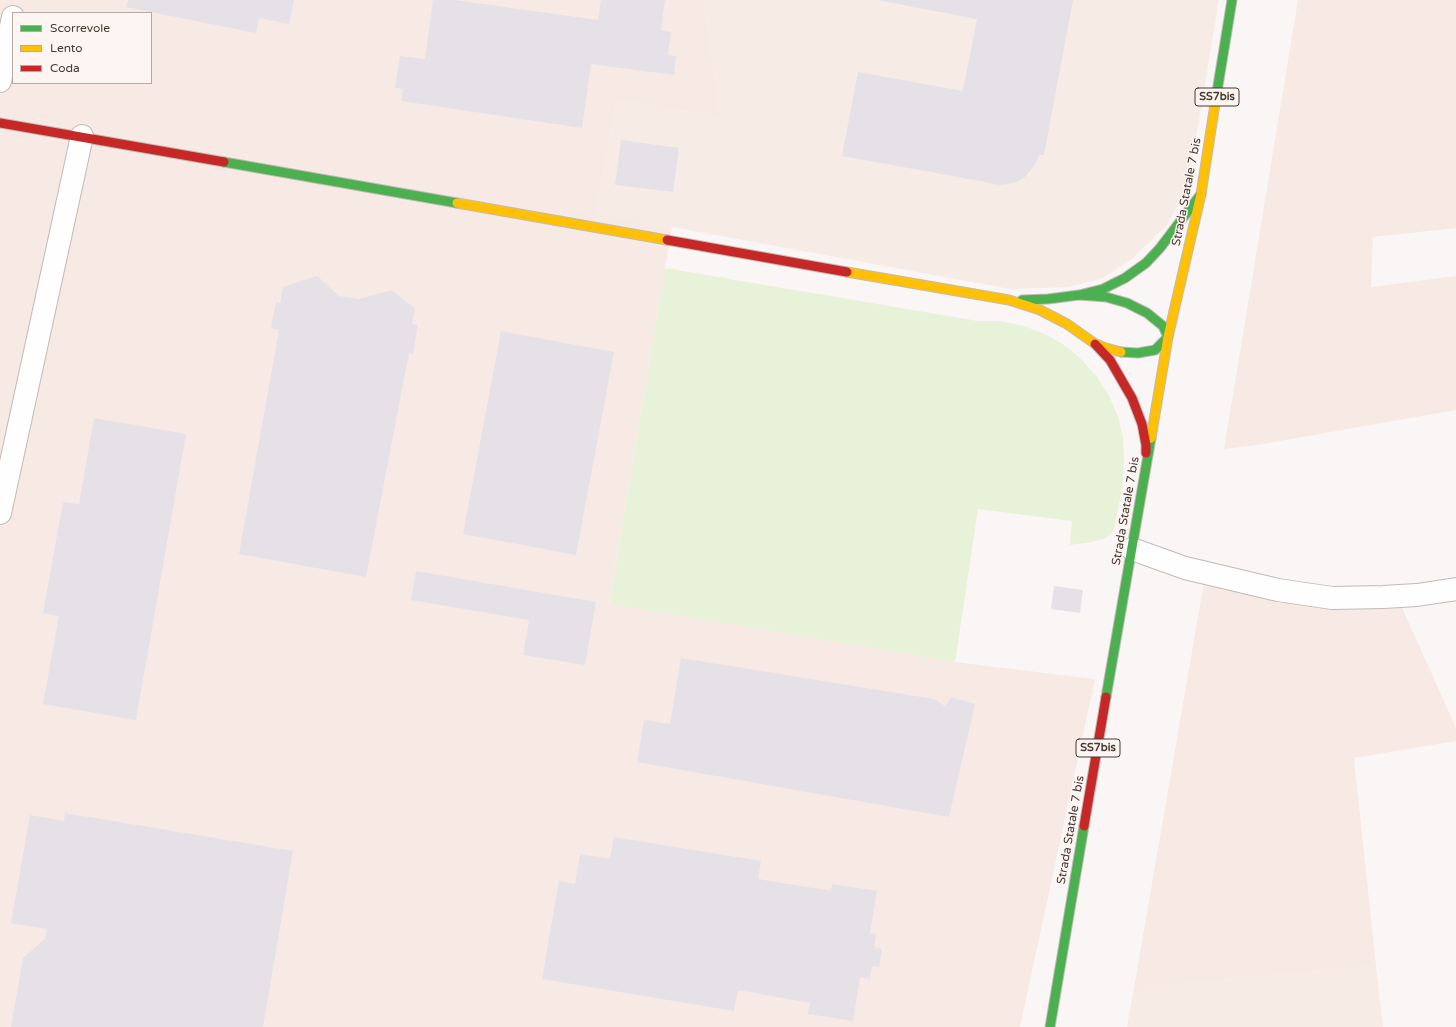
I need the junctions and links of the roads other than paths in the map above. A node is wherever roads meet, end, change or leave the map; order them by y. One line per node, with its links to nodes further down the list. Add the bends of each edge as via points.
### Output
1 (16, 0): 3 (street)
2 (1232, 0): 8 (street, Strada Statale 7 bis / SS7bis)
3 (14, 12)
4 (12, 22): 5 (street)
5 (0, 81)
6 (0, 122): 7 (street)
7 (82, 136): 10 (street); 14 (street)
8 (1201, 194): 9 (street, via 1146,263 1114,284); 11 (street, Strada Statale 7 bis / SS7bis)
9 (1079, 295): 10 (street); 11 (street, via 1106,297 1147,313 1163,326)
10 (1008, 300): 12 (street, via 1040,310)
11 (1168, 337): 12 (street, via 1155,350 1138,353 1122,352); 13 (street, Strada Statale 7 bis / SS7bis)
12 (1094, 343): 13 (street, via 1122,377 1132,398 1142,424 1146,445)
13 (1145, 469): 15 (street, Strada Statale 7 bis / SS7bis)
14 (0, 513)
15 (1132, 549): 16 (street, via 1185,568 1278,590 1332,598 1417,595); 17 (street, Strada Statale 7 bis / SS7bis)
16 (1456, 589)
17 (1050, 1027)

